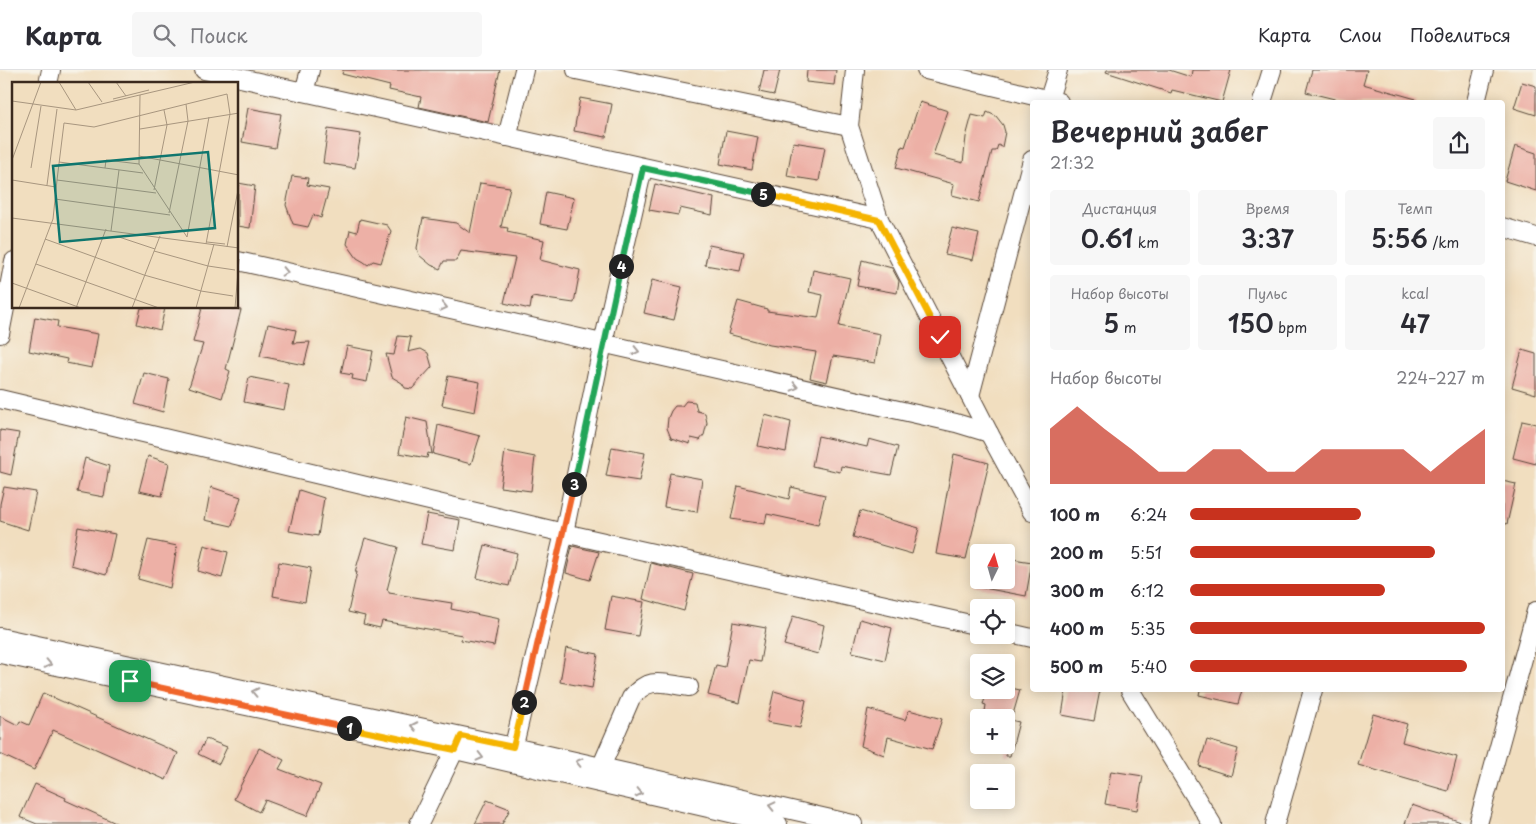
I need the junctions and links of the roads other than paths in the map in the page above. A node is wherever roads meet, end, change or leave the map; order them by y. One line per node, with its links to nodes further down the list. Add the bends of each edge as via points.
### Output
1 (204, 70): 10 (street)
2 (310, 70): 10 (street)
3 (524, 70): 16 (street)
4 (576, 70): 15 (street)
5 (855, 70): 15 (street)
6 (926, 70): 11 (street)
7 (1058, 70): 12 (street)
8 (1272, 70): 13 (street)
9 (1484, 70): 14 (street)
10 (304, 92): 16 (street)
11 (1048, 100)
12 (1052, 100)
13 (1263, 100)
14 (1476, 100)
15 (849, 126): 19 (street)
16 (507, 137): 17 (street)
17 (643, 168): 19 (street); 26 (street)
18 (1030, 168): 27 (street)
19 (879, 220): 27 (street)
20 (1505, 228): 21 (street)
21 (1536, 238)
22 (239, 261): 26 (street, one-way to 26)
23 (12, 265): 24 (street)
24 (4, 282): 25 (street)
25 (0, 334)
26 (603, 343): 29 (street, one-way to 29); 31 (street)
27 (970, 396): 29 (street)
28 (0, 400): 31 (street)
29 (989, 432): 30 (street)
30 (1030, 508)
31 (564, 532): 33 (street); 42 (street)
32 (1536, 611): 49 (street)
33 (970, 624)
34 (1015, 634): 36 (street)
35 (0, 637): 41 (street, one-way to 35)
36 (1030, 638)
37 (0, 654): 41 (street, one-way to 41)
38 (690, 687): 43 (street, via 655,682 638,689)
39 (1131, 692): 47 (street)
40 (1312, 692): 48 (street)
41 (458, 743): 42 (street); 44 (street)
42 (512, 756): 43 (street, one-way to 42); 45 (street, one-way to 45)
43 (601, 767): 46 (street, one-way to 43)
44 (420, 824)
45 (778, 824)
46 (853, 824)
47 (1212, 824)
48 (1275, 824)
49 (1478, 824)

